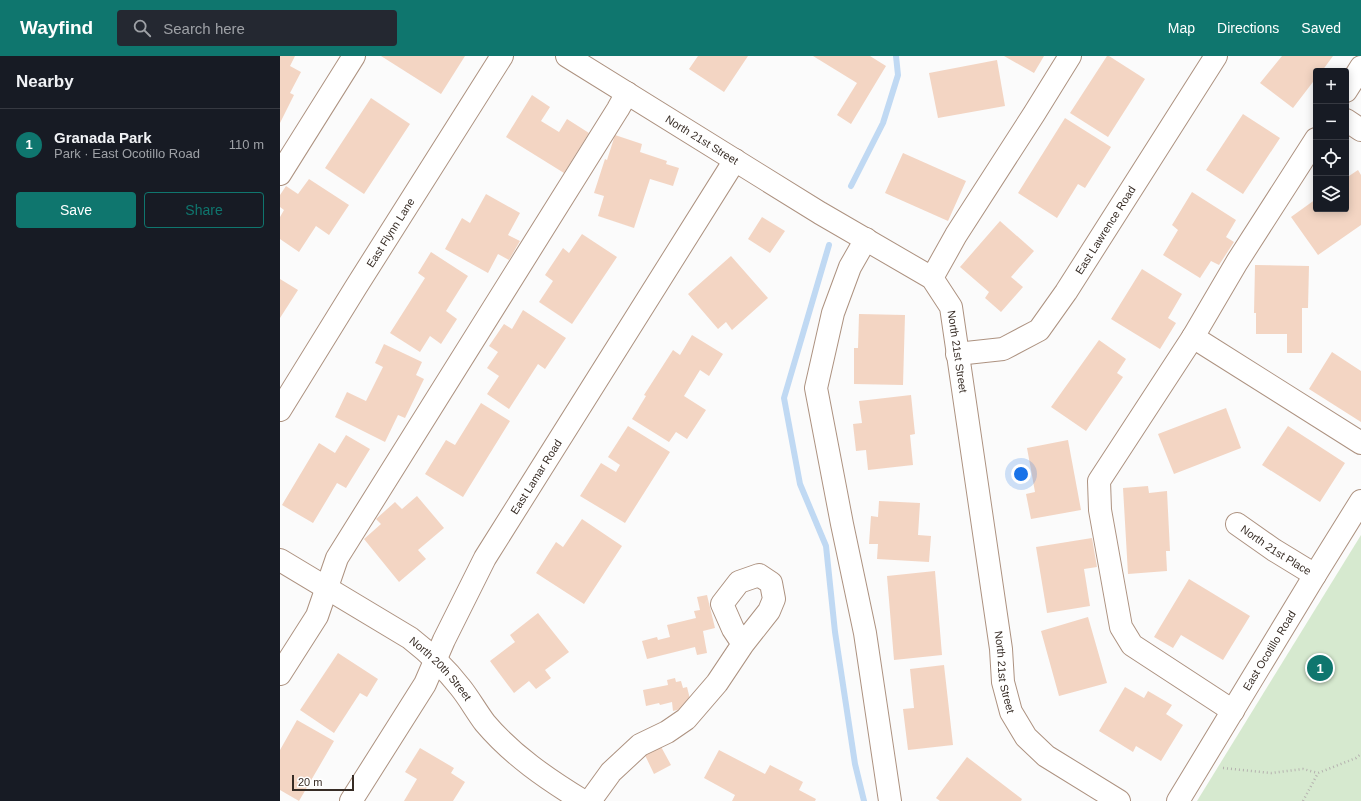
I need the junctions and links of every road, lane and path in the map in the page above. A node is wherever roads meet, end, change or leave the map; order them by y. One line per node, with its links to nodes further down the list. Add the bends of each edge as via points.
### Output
1 (354, 56): 13 (street)
2 (502, 56): 18 (street, East Flynn Lane)
3 (567, 56): 8 (street, North 21st Street)
4 (1070, 56): 15 (street, via 956,235)
5 (1216, 56): 17 (street, East Lawrence Road, via 1066,292 1039,330 1004,349)
6 (1361, 66): 7 (street)
7 (1349, 86)
8 (627, 93): 12 (street, North 21st Street); 24 (street, via 337,558)
9 (1349, 122): 10 (street)
10 (1361, 130)
11 (1315, 140): 16 (street)
12 (735, 160): 14 (street, North 21st Street); 26 (street, East Lamar Road, via 485,558)
13 (280, 174)
14 (866, 239): 15 (street, North 21st Street); 35 (street, via 850,267 833,313 816,388 865,633)
15 (932, 278): 17 (street, North 21st Street, via 951,306)
16 (1192, 337): 19 (street); 28 (street, via 1099,481 1100,510 1122,627 1132,645)
17 (957, 354): 36 (street, North 21st Street, via 1001,649 1003,682 1011,712 1026,737 1046,756)
18 (280, 410)
19 (1361, 443)
20 (1361, 501): 23 (street, East Ocotillo Road)
21 (1237, 524): 23 (street, North 21st Place)
22 (280, 560): 24 (street, North 20th Street)
23 (1315, 575): 28 (street, East Ocotillo Road)
24 (326, 588): 26 (street, North 20th Street, via 410,638); 27 (street, via 317,616)
25 (743, 644): 34 (street, via 718,684 686,719 640,745 611,772)
26 (435, 660): 32 (street, East Lamar Road, via 422,690); 33 (street, North 20th Street, via 460,687 485,723 518,756)
27 (280, 674)
28 (1233, 711): 37 (street, East Ocotillo Road)
29 (1361, 754): 31 (path)
30 (1219, 768): 31 (path, via 1271,773 1303,769)
31 (1318, 773): 38 (path)
32 (351, 801)
33 (583, 801)
34 (590, 801)
35 (890, 801)
36 (1119, 801)
37 (1178, 801)
38 (1303, 801)

